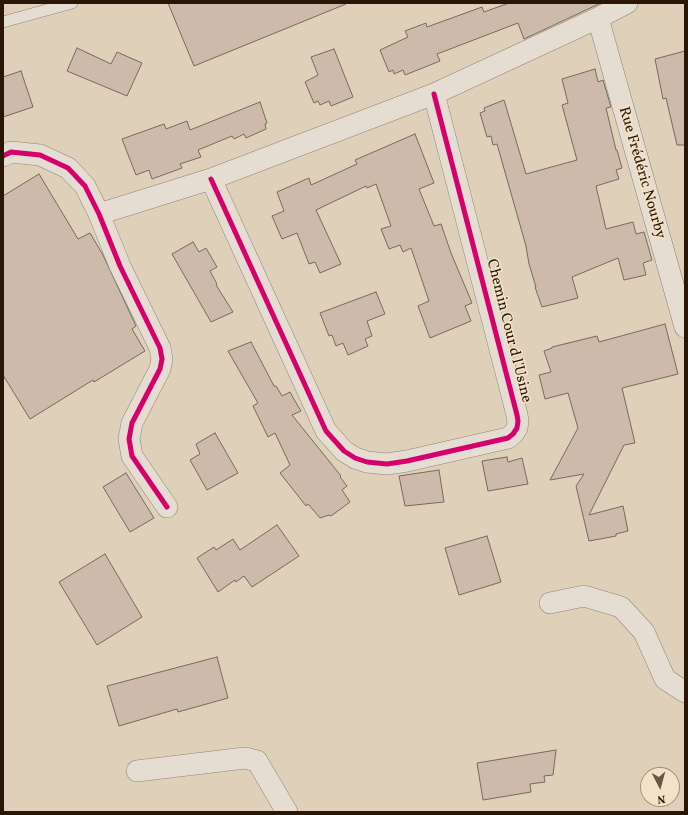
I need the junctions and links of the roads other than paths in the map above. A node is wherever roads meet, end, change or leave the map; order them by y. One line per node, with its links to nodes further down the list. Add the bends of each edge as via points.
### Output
1 (72, 3): 4 (lane)
2 (627, 3): 3 (street)
3 (598, 18): 5 (street); 9 (street, Rue Frédéric Nourby)
4 (3, 22)
5 (434, 94): 7 (street); 7 (street, Chemin Cour d l'Usine, via 517,415 517,428 508,438 388,464 367,462 344,451 326,431)
6 (3, 156): 8 (street, via 11,152 40,155 68,168 85,186)
7 (211, 179): 8 (street)
8 (99, 214): 10 (street, via 120,266 160,348 160,369 132,423 129,439 132,456)
9 (685, 327)
10 (167, 507)
11 (550, 603): 12 (street, via 584,596 622,607 644,632 665,678)
12 (685, 692)
13 (137, 771): 14 (street, via 245,758 258,761)
14 (287, 812)

